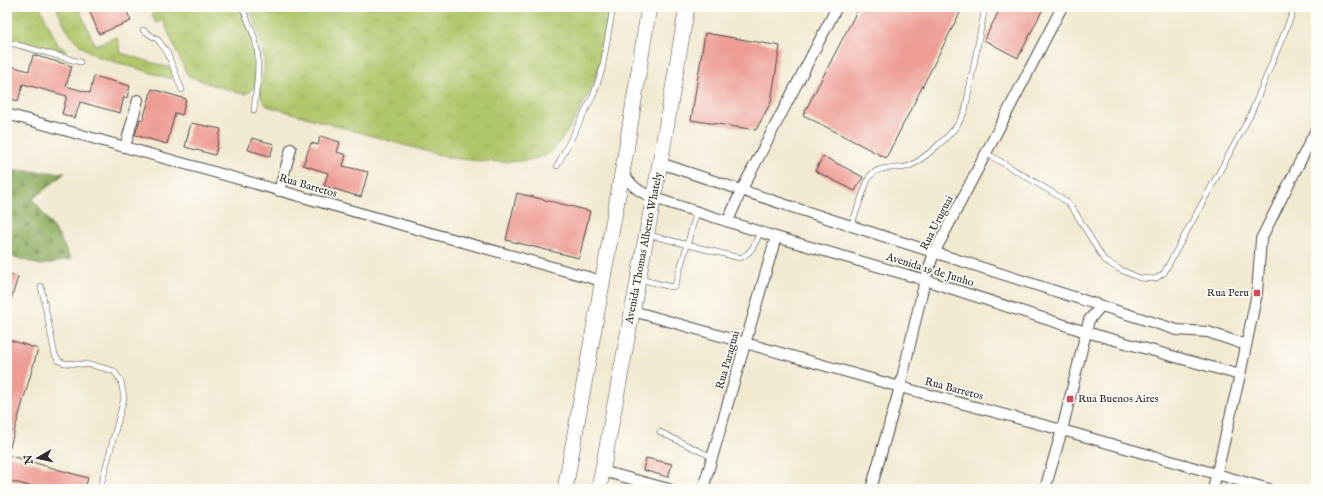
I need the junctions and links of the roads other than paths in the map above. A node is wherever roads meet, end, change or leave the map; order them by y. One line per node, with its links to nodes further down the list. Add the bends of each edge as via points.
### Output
1 (242, 7): 14 (lane, via 257,48)
2 (613, 7): 21 (lane, via 602,70 593,96)
3 (649, 7): 22 (main road)
4 (686, 7): 20 (main road, Avenida Thomas Alberto Whately)
5 (837, 7): 24 (street)
6 (985, 7): 28 (lane, via 965,111 958,124 923,158 907,167 873,172)
7 (1062, 7): 19 (street, Rua Uruguai)
8 (1295, 7): 19 (lane, via 1250,116 1164,273 1155,279 1140,278 1104,260 1069,204)
9 (143, 30): 12 (lane, via 158,40 167,52)
10 (7, 42): 11 (lane)
11 (80, 62)
12 (182, 90)
13 (138, 100): 17 (street)
14 (254, 110)
15 (7, 114): 17 (street, Rua Barretos)
16 (1316, 130): 42 (street, via 1261,239 1257,293)
17 (125, 147): 23 (street, Rua Barretos)
18 (291, 149): 23 (street)
19 (986, 153): 33 (street, Rua Uruguai)
20 (660, 163): 24 (street, Avenida 19 de Junho); 25 (main road, Avenida Thomas Alberto Whately)
21 (557, 166)
22 (622, 172): 25 (street, Avenida 19 de Junho, via 631,185); 36 (main road)
23 (279, 191): 36 (street, Rua Barretos)
24 (742, 191): 27 (street); 28 (street, Avenida 19 de Junho)
25 (654, 198): 26 (street, Avenida 19 de Junho); 30 (main road, Avenida Thomas Alberto Whately)
26 (696, 211): 27 (street, Avenida 19 de Junho); 32 (lane)
27 (728, 221): 29 (street, Avenida 19 de Junho)
28 (851, 226): 33 (street, Avenida 19 de Junho)
29 (760, 232): 31 (street, Avenida 19 de Junho); 32 (lane, via 753,248 740,258)
30 (647, 234): 32 (lane); 34 (main road, Avenida Thomas Alberto Whately)
31 (776, 237): 35 (street, Avenida 19 de Junho); 41 (street, Rua Paraguai)
32 (686, 244): 34 (lane, via 675,286)
33 (934, 253): 35 (street, Rua Uruguai); 38 (street, Avenida 19 de Junho)
34 (638, 279): 39 (main road, Avenida Thomas Alberto Whately)
35 (925, 280): 40 (street, Avenida 19 de Junho); 44 (street, Rua Uruguai)
36 (602, 281): 51 (main road)
37 (41, 286): 50 (lane, via 55,356 59,361 64,364 92,365 114,371 121,381 124,398)
38 (1101, 306): 40 (street, via 1089,320); 42 (street, Avenida 19 de Junho, via 1177,330 1208,332)
39 (632, 311): 41 (street, Rua Barretos); 48 (main road, Avenida Thomas Alberto Whately)
40 (1086, 332): 43 (street, Avenida 19 de Junho); 45 (street)
41 (745, 342): 44 (street, Rua Barretos); 47 (street, Rua Paraguai)
42 (1246, 345): 43 (street)
43 (1240, 375): 49 (street)
44 (900, 387): 45 (street, Rua Barretos); 55 (street, Rua Uruguai)
45 (1062, 430): 49 (street, Rua Barretos); 56 (street)
46 (660, 432): 47 (lane)
47 (712, 457): 54 (street, Rua Paraguai)
48 (602, 471): 52 (main road, Avenida Thomas Alberto Whately); 53 (street)
49 (1218, 474): 57 (street); 58 (street, Rua Barretos)
50 (100, 489)
51 (565, 489)
52 (599, 489)
53 (669, 489)
54 (703, 489)
55 (871, 489)
56 (1045, 489)
57 (1213, 489)
58 (1269, 489)

